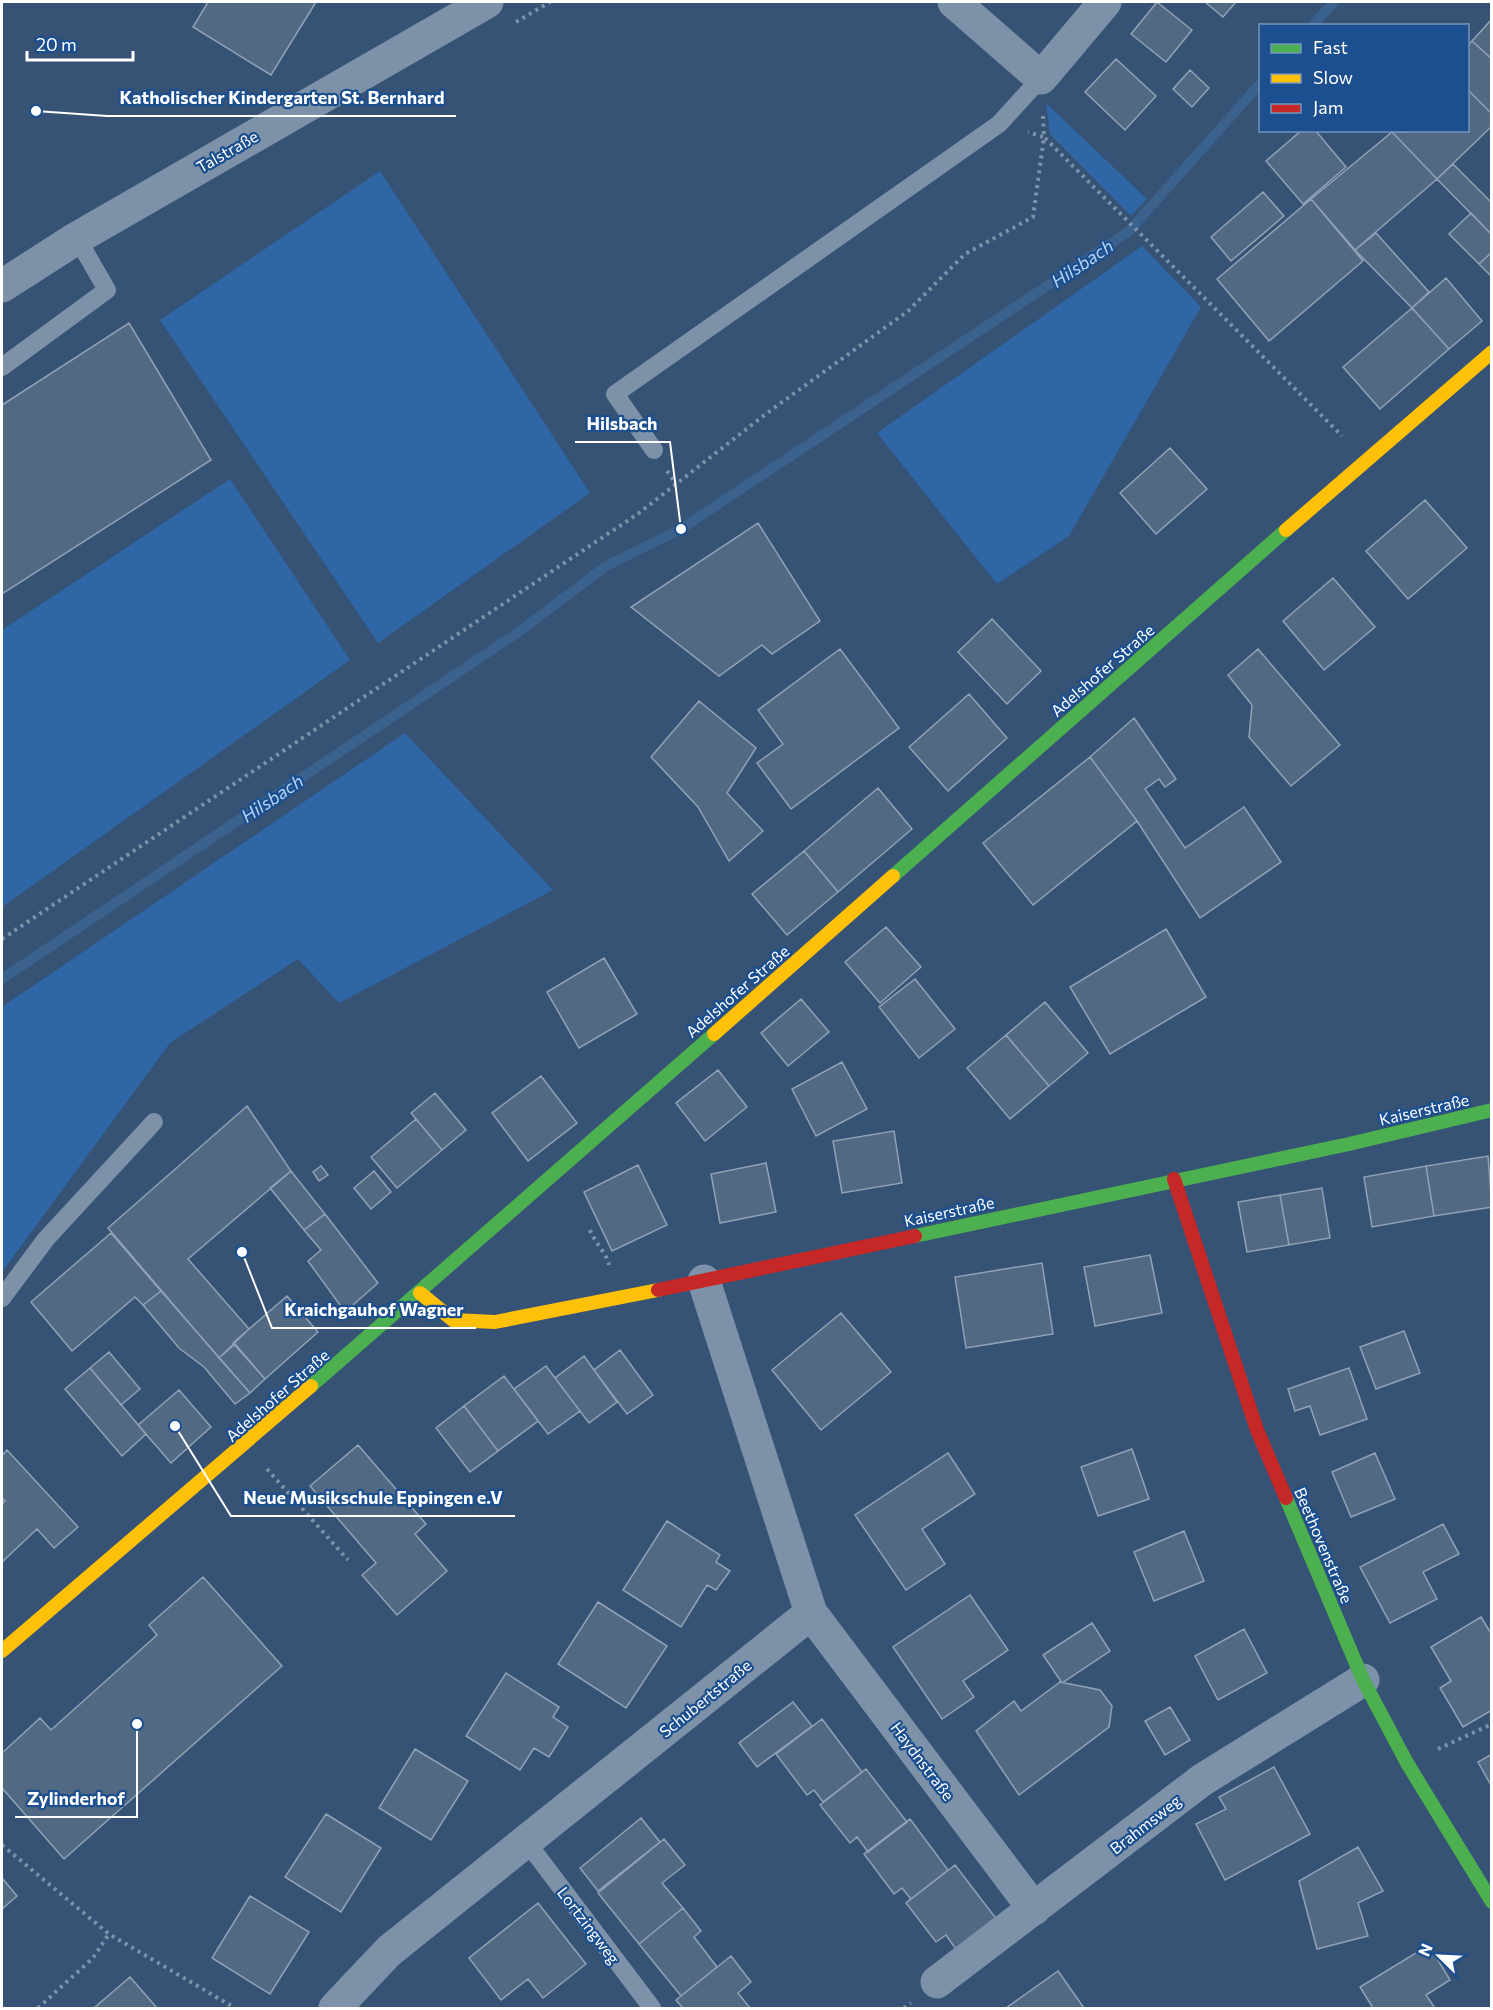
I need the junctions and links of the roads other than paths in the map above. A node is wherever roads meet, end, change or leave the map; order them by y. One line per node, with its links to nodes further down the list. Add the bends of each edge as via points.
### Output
1 (487, 2): 5 (street, Talstraße)
2 (954, 2): 4 (street)
3 (1105, 2): 4 (street)
4 (1041, 78): 9 (lane, via 999,124 615,394)
5 (77, 238): 6 (street, Talstraße); 8 (lane, via 107,290)
6 (2, 286)
7 (1491, 352): 14 (street, Adelshofer Straße)
8 (2, 367)
9 (654, 450)
10 (1491, 1110): 12 (street, Kaiserstraße, via 1349,1144)
11 (153, 1122): 15 (lane, via 54,1231)
12 (1174, 1179): 13 (street, Kaiserstraße); 18 (street, Beethovenstraße, via 1257,1430)
13 (704, 1281): 14 (street, Kaiserstraße, via 495,1322 453,1320); 16 (street)
14 (420, 1293): 17 (street, Adelshofer Straße)
15 (2, 1298)
16 (811, 1613): 19 (street, Schubertstraße); 21 (street, Haydnstraße)
17 (2, 1652)
18 (1363, 1680): 20 (street, Beethovenstraße, via 1407,1764); 21 (street, Brahmsweg, via 1202,1780)
19 (526, 1841): 23 (street, Schubertstraße, via 389,1952); 24 (lane, Lortzingweg)
20 (1491, 1902)
21 (1034, 1909): 22 (street, Brahmsweg)
22 (937, 1982)
23 (335, 2008)
24 (652, 2008)

